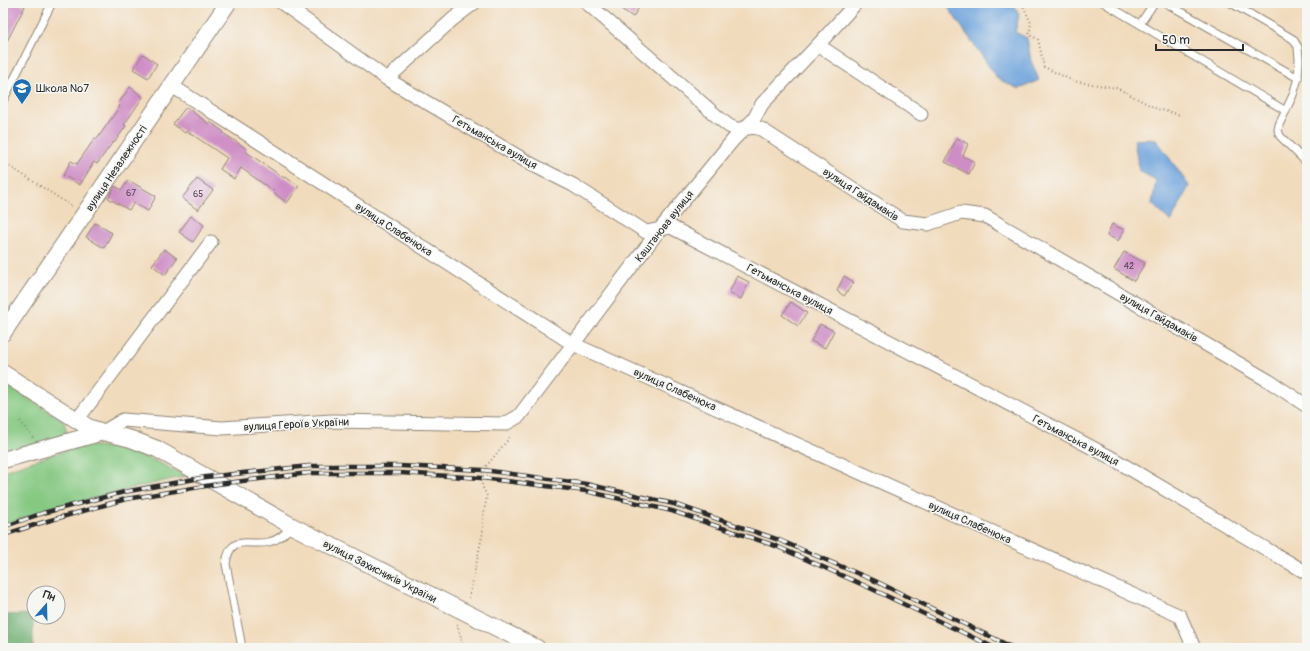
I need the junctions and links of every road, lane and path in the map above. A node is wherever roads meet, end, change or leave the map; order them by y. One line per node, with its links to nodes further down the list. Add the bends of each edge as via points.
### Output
1 (52, 3): 17 (lane)
2 (228, 3): 16 (street, вулиця Незалежності)
3 (282, 3): 15 (street, Гетьманська вулиця)
4 (474, 3): 15 (street)
5 (587, 3): 21 (street, вулиця Гайдамаків, via 720,120 738,130)
6 (856, 3): 13 (street, Каштанова вулиця)
7 (1022, 3): 20 (path, via 1031,23 1029,35 1038,39 1044,68 1073,81 1117,88 1157,109)
8 (1104, 3): 12 (lane)
9 (1154, 3): 12 (lane)
10 (1166, 3): 14 (lane)
11 (1231, 3): 14 (lane, via 1293,39 1298,47)
12 (1140, 24): 18 (lane)
13 (818, 45): 19 (street); 21 (street, Каштанова вулиця, via 762,104)
14 (1298, 78): 18 (lane)
15 (387, 79): 25 (street, Гетьманська вулиця, via 531,164 573,185 646,232)
16 (172, 86): 27 (street, вулиця Незалежності); 28 (street, вулиця Слабенюка)
17 (3, 101)
18 (1286, 111): 23 (lane, via 1279,125 1280,136)
19 (920, 114)
20 (1181, 115)
21 (747, 127): 25 (street, Каштанова вулиця, via 732,140); 30 (street, вулиця Гайдамаків, via 761,128 902,221 928,224 961,213 985,216 1269,381)
22 (3, 162): 24 (path)
23 (1307, 163)
24 (74, 207)
25 (660, 229): 28 (street, Каштанова вулиця); 39 (street, Гетьманська вулиця, via 671,227 1110,457)
26 (211, 242): 32 (street)
27 (3, 333)
28 (573, 344): 31 (street, Каштанова вулиця); 44 (street, вулиця Слабенюка, via 1180,616)
29 (3, 373): 32 (street)
30 (1307, 406)
31 (519, 416): 34 (street, вулиця Героїв України, via 505,424 332,421 222,428 124,420)
32 (77, 420): 34 (street)
33 (20, 421): 36 (path)
34 (103, 432): 37 (street); 38 (street, вулиця Захисників України, via 157,449)
35 (510, 436): 40 (path, via 483,470 482,486 487,496 483,532)
36 (34, 439)
37 (3, 460)
38 (292, 526): 40 (street, вулиця Захисників України); 41 (lane, via 279,539 268,543 242,542 234,545 228,554 226,564)
39 (1307, 573)
40 (464, 612): 42 (path, via 457,625); 43 (street, вулиця Захисників України)
41 (241, 648)
42 (464, 648)
43 (537, 648)
44 (1194, 648)

